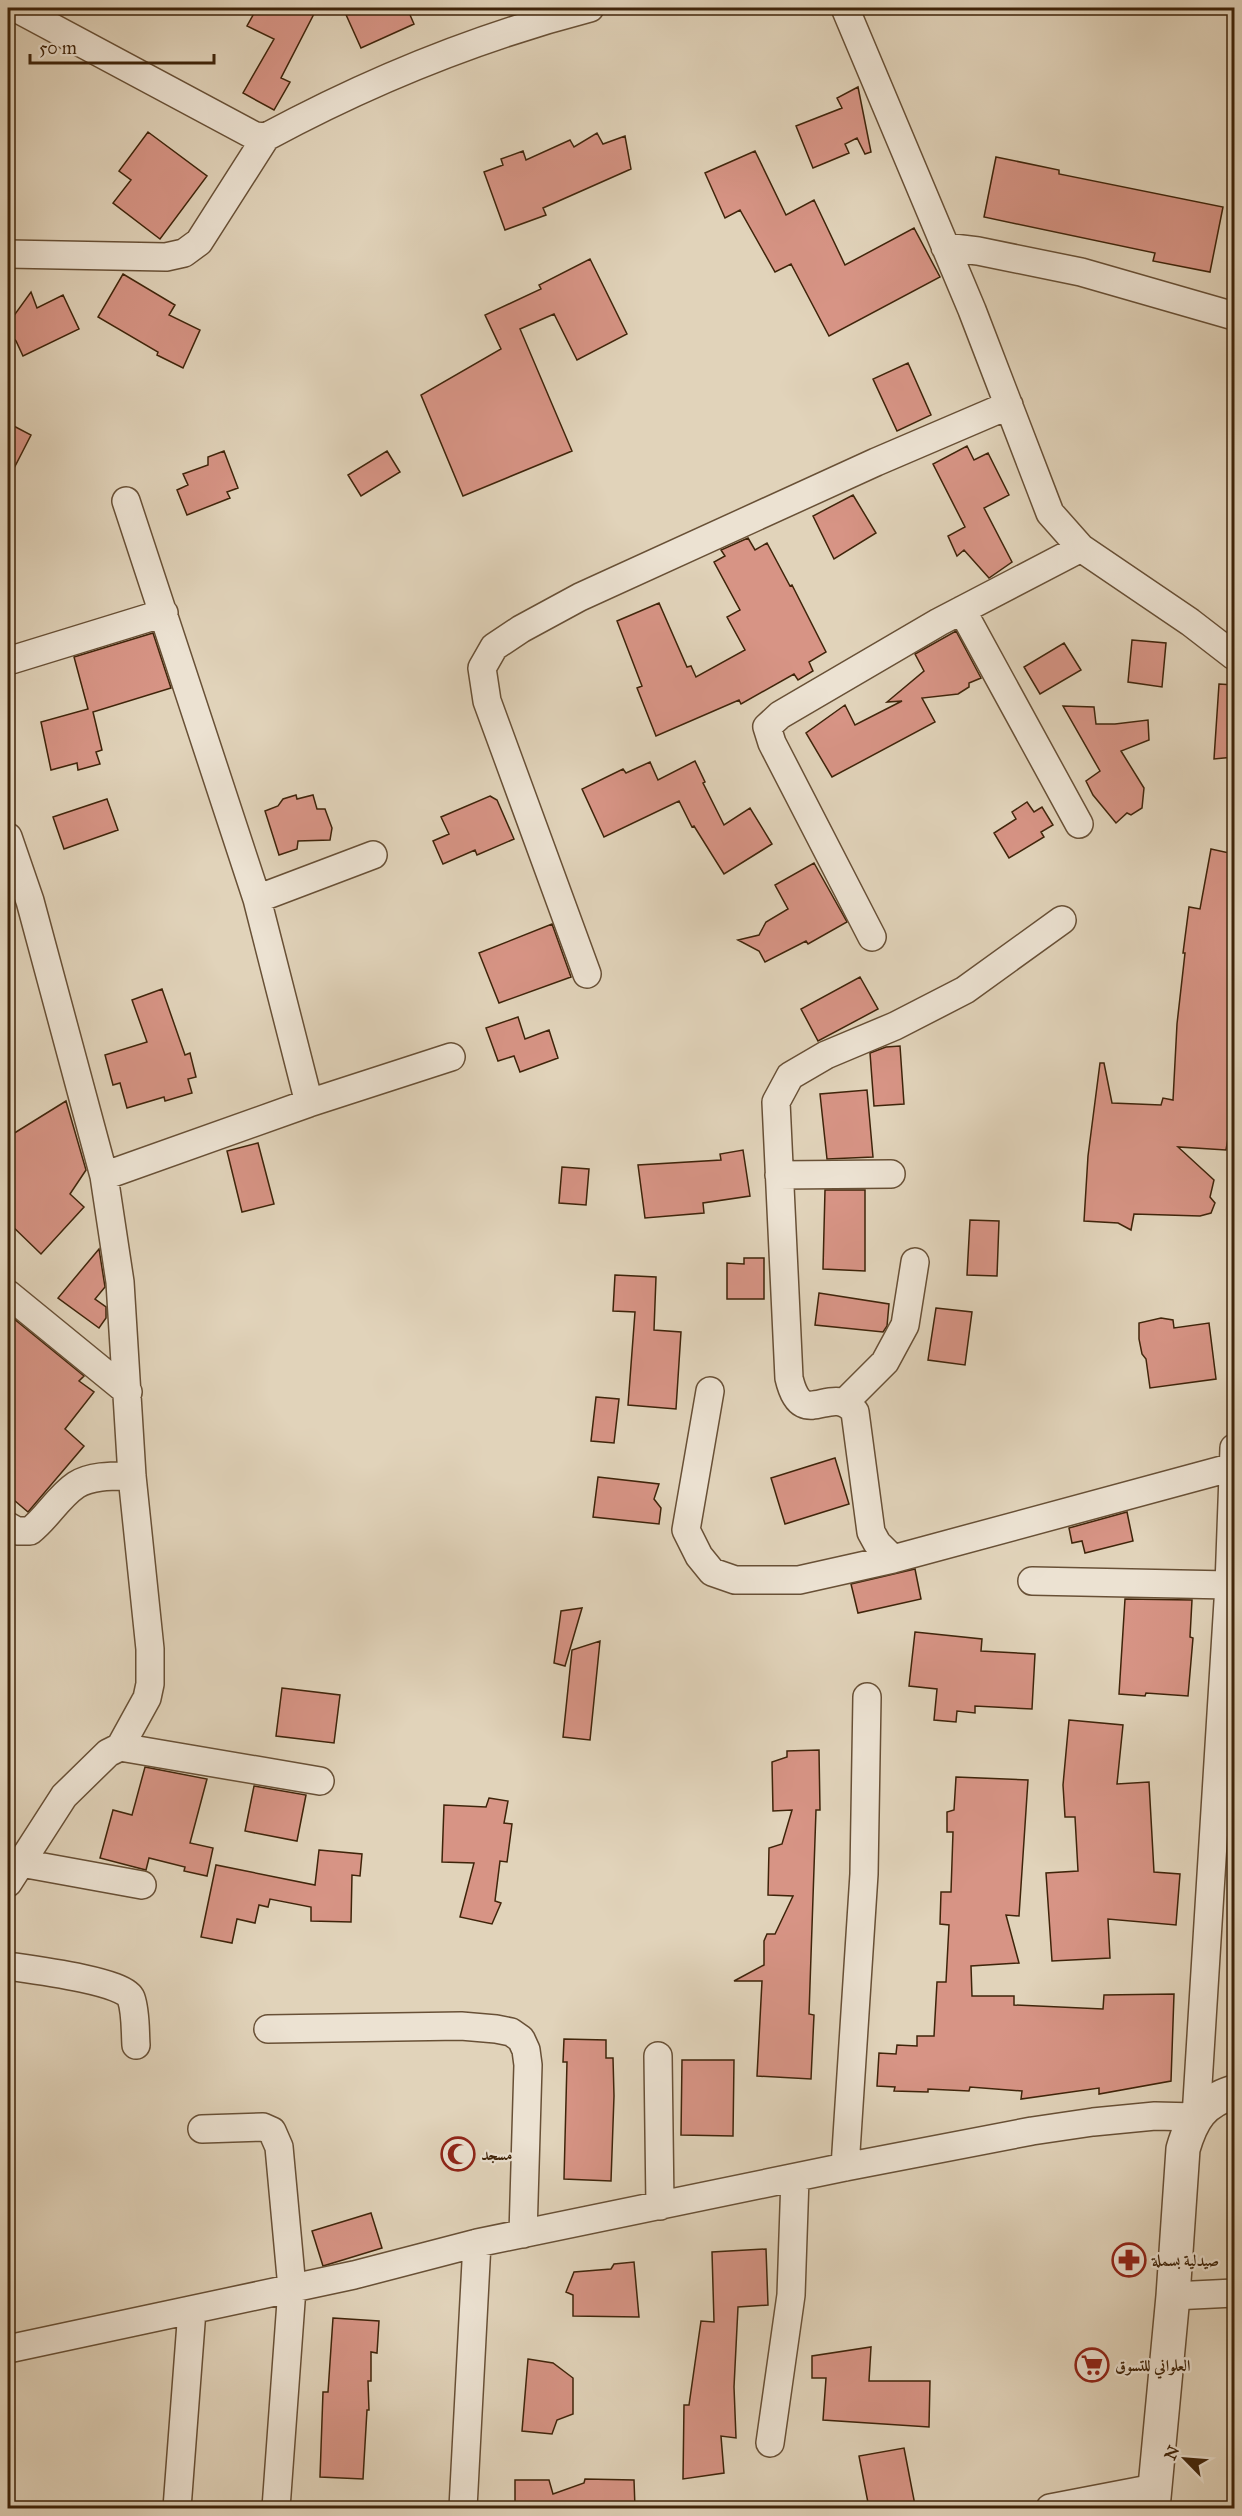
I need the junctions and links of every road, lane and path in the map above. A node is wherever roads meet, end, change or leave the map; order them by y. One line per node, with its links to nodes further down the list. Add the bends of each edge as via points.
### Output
1 (16, 8): 4 (street, via 255,136)
2 (590, 8): 4 (street, via 529,24 404,71)
3 (845, 8): 5 (street)
4 (266, 137): 6 (street, via 199,242 184,253 166,257)
5 (945, 247): 7 (street, via 1081,272); 8 (street)
6 (8, 254)
7 (1234, 316)
8 (1009, 405): 10 (street, via 1050,513); 21 (street, via 580,597 494,647 482,668 487,701)
9 (126, 501): 12 (street)
10 (1081, 548): 11 (street); 13 (street)
11 (962, 610): 15 (street); 20 (street, via 780,715 767,727)
12 (164, 613): 14 (street); 18 (street)
13 (1234, 656)
14 (8, 661)
15 (1079, 824)
16 (8, 837): 26 (street, via 30,901)
17 (373, 855): 18 (street)
18 (257, 899): 23 (street)
19 (1062, 920): 25 (street, via 965,990 790,1076 776,1102)
20 (872, 937)
21 (587, 974)
22 (451, 1057): 23 (street)
23 (309, 1103): 26 (street)
24 (891, 1174): 25 (street)
25 (779, 1175): 31 (street, via 792,1393 807,1405)
26 (104, 1176): 30 (street, via 120,1282)
27 (915, 1262): 31 (street, via 905,1325 885,1362)
28 (8, 1294): 30 (street)
29 (710, 1391): 35 (street, via 686,1530 712,1572 735,1580 799,1580)
30 (128, 1392): 33 (street)
31 (845, 1402): 35 (street, via 855,1412 858,1425 871,1532)
32 (1234, 1457): 35 (street); 37 (street)
33 (132, 1476): 34 (street, via 101,1477 78,1484 30,1532); 39 (street, via 150,1649 150,1684 143,1707)
34 (8, 1526)
35 (893, 1559)
36 (1032, 1581): 37 (street)
37 (1228, 1585): 48 (street)
38 (867, 1697): 50 (street, via 864,1874)
39 (120, 1747): 40 (street); 41 (street, via 108,1753 64,1796)
40 (320, 1781)
41 (14, 1873): 42 (street)
42 (142, 1885)
43 (8, 1966): 45 (street, via 124,1990 131,1997)
44 (268, 2029): 53 (street, via 461,2026 511,2032 520,2039 528,2064)
45 (136, 2045)
46 (658, 2056): 52 (street)
47 (1234, 2092): 48 (street, via 1218,2098)
48 (1196, 2117): 50 (street, via 1142,2117 1042,2129); 57 (street, via 1184,2149)
49 (202, 2129): 55 (street, via 263,2127 272,2132 279,2147)
50 (845, 2167): 51 (street)
51 (795, 2178): 52 (street); 60 (street, via 791,2295)
52 (660, 2206): 53 (street)
53 (523, 2234): 54 (street)
54 (477, 2243): 55 (street); 64 (street)
55 (292, 2288): 58 (street); 63 (street)
56 (1234, 2294): 57 (street)
57 (1173, 2296): 61 (street)
58 (192, 2310): 59 (street); 62 (street)
59 (8, 2349)
60 (770, 2443)
61 (1153, 2498): 65 (street)
62 (177, 2508)
63 (276, 2508)
64 (463, 2508)
65 (1050, 2508)

